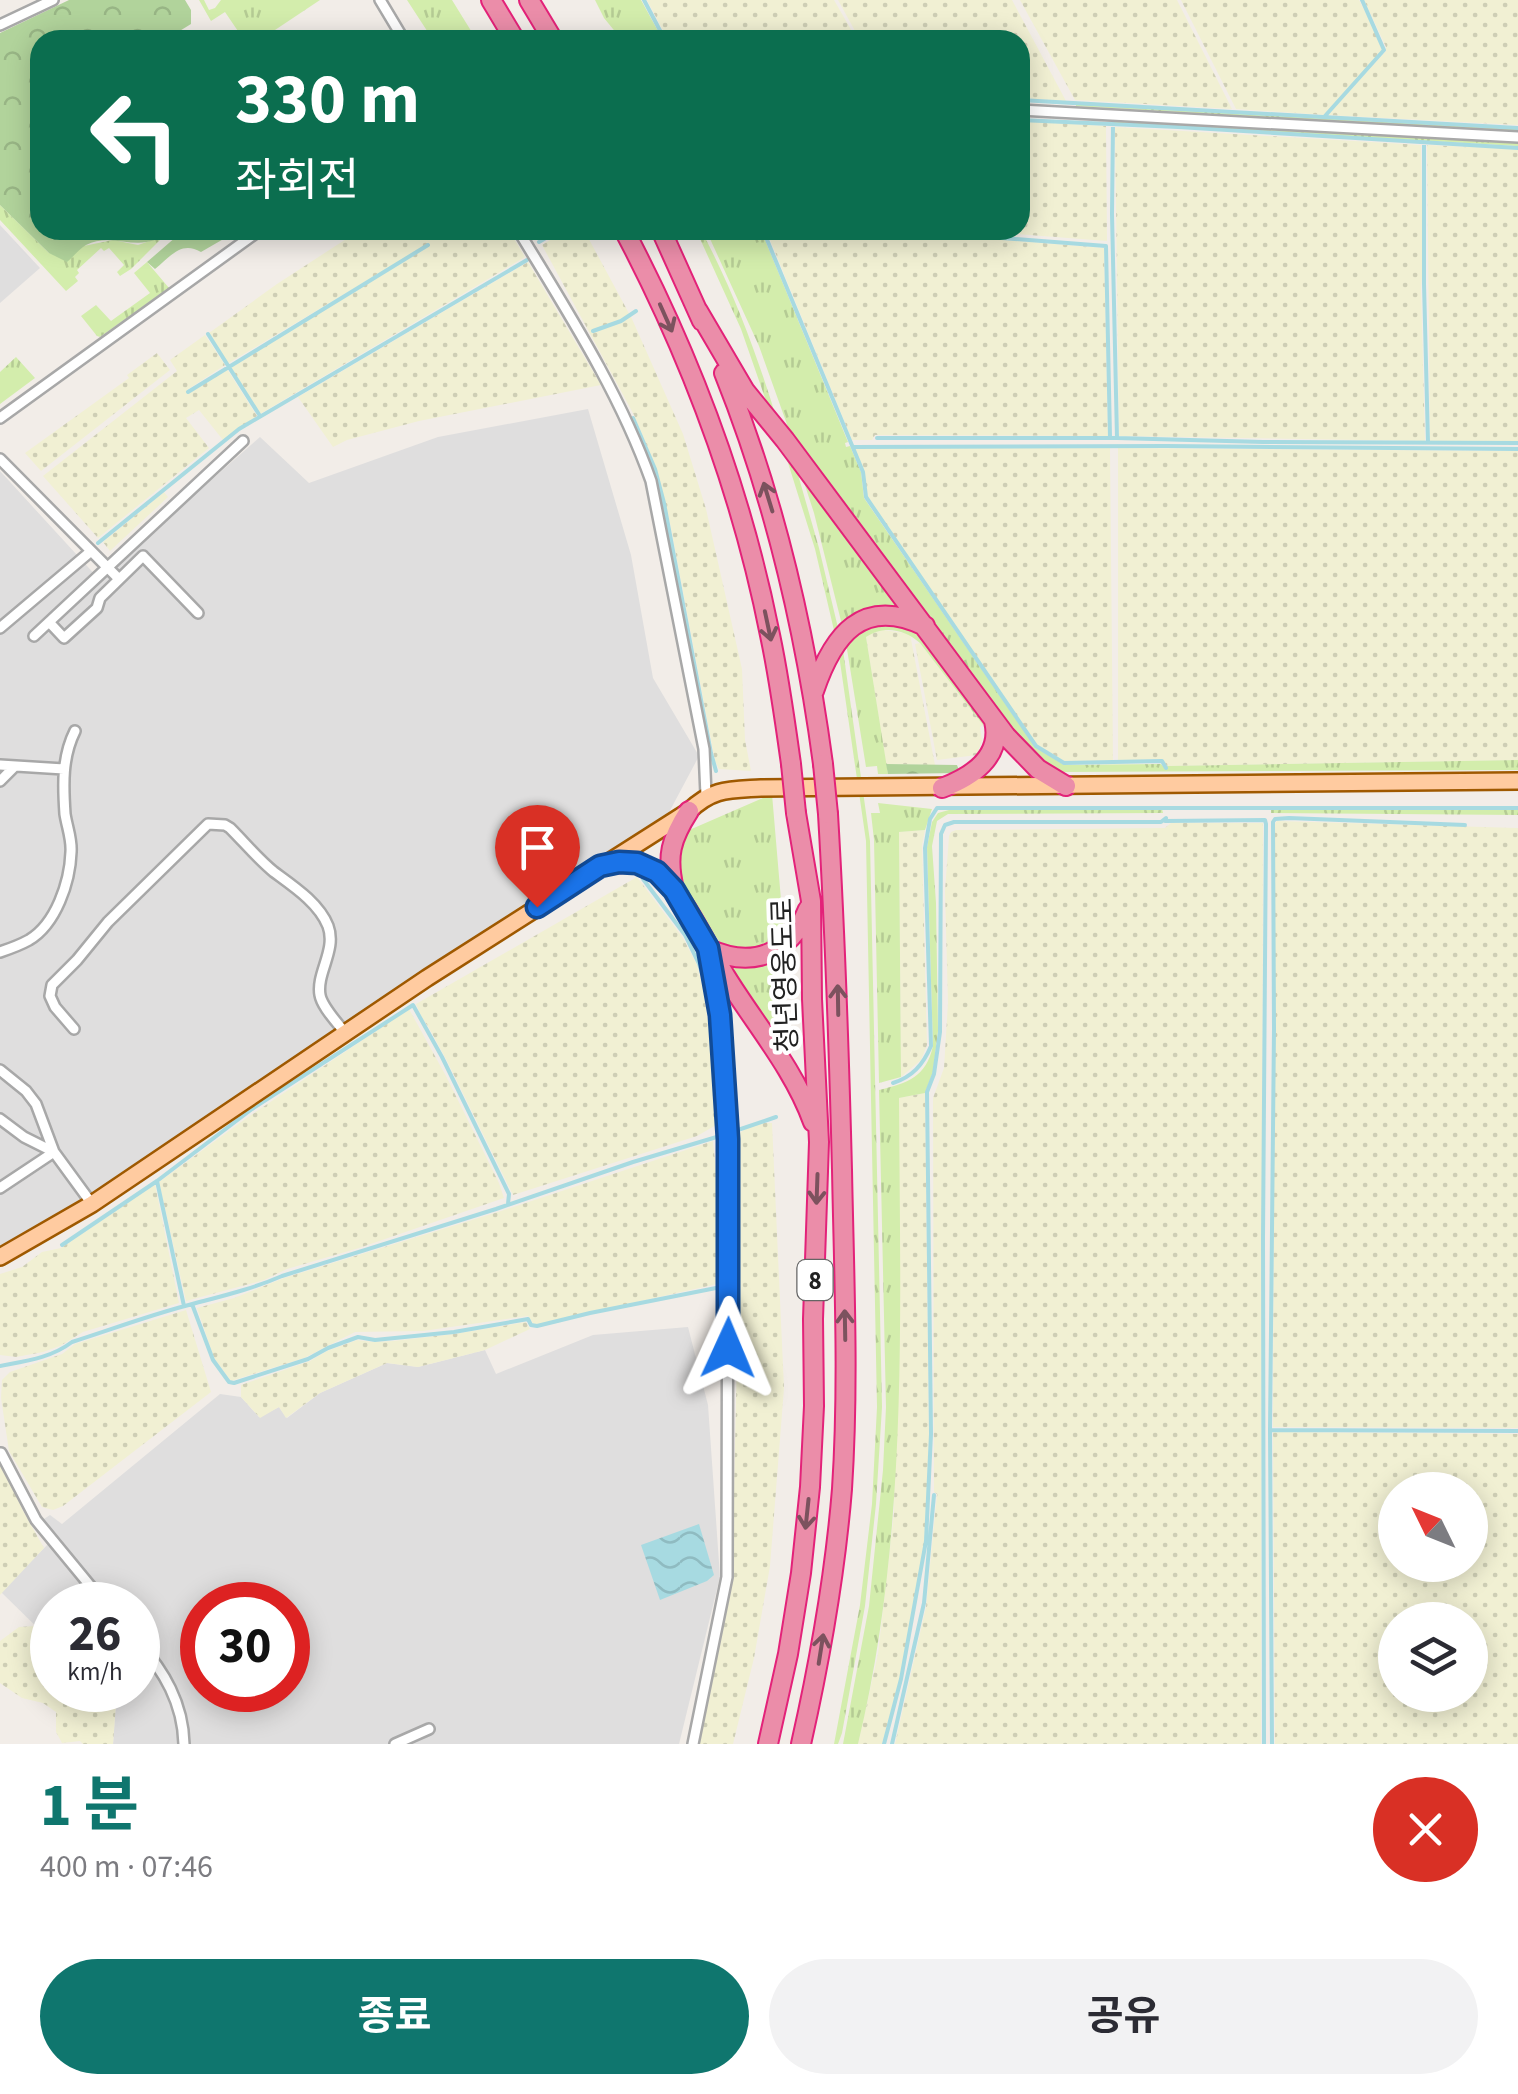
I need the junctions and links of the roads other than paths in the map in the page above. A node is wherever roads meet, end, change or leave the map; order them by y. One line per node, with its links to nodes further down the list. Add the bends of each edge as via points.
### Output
1 (52, 0): 5 (street)
2 (380, 0): 6 (street)
3 (491, 0): 7 (highway)
4 (529, 0): 8 (highway)
5 (0, 24)
6 (398, 30)
7 (508, 30)
8 (547, 30)
9 (1030, 111): 10 (street)
10 (1518, 137)
11 (246, 240): 16 (street)
12 (524, 240): 37 (street, via 602,368 651,481 704,748)
13 (629, 240): 41 (highway, 청년영웅도로 / 8, one-way to 41, bridge, via 696,388 740,510 770,633)
14 (665, 240): 15 (highway, 청년영웅도로 / 8)
15 (698, 311): 24 (highway, via 744,391); 27 (highway, 청년영웅도로 / 8, one-way to 15, via 770,501)
16 (0, 418)
17 (243, 441): 20 (street)
18 (0, 459): 19 (street)
19 (90, 552): 20 (street); 25 (street)
20 (106, 566): 21 (street); 23 (street)
21 (119, 579): 22 (street, via 144,556); 23 (street, via 64,638)
22 (198, 613)
23 (49, 622): 26 (street)
24 (926, 626): 27 (highway, via 897,616 864,619 831,650); 28 (highway)
25 (0, 628)
26 (34, 636)
27 (814, 693): 61 (highway, 청년영웅도로 / 8, one-way to 27, bridge, via 832,1577 846,1407 837,986)
28 (992, 714): 35 (highway, via 1024,757); 36 (highway, via 995,741 987,758 972,775)
29 (76, 731): 32 (street)
30 (0, 765): 31 (street)
31 (15, 766): 32 (street); 33 (street)
32 (64, 769): 43 (street, via 71,854 64,890 41,931)
33 (0, 781)
34 (1518, 781): 35 (main road)
35 (1066, 786): 36 (main road)
36 (942, 788): 37 (main road, via 761,788)
37 (706, 795): 38 (main road)
38 (690, 811): 39 (main road); 40 (highway, via 670,850)
39 (600, 866): 40 (highway, via 637,863); 45 (main road)
40 (674, 890): 42 (highway)
41 (811, 901): 42 (highway, via 803,922 776,950 740,959); 48 (highway, 청년영웅도로 / 8)
42 (708, 948): 48 (highway, via 797,1086); 59 (street, via 728,1139 727,1577)
43 (0, 952)
44 (74, 1028): 45 (street, via 55,1007 52,984 208,824 230,828 322,916 330,936 320,998)
45 (345, 1033): 51 (main road)
46 (0, 1070): 49 (street, via 36,1104)
47 (0, 1120): 49 (street)
48 (819, 1142): 60 (highway, 청년영웅도로 / 8, one-way to 60, via 810,1488 788,1654)
49 (54, 1152): 50 (street); 51 (street)
50 (0, 1188)
51 (92, 1204): 52 (main road)
52 (0, 1257)
53 (0, 1452): 54 (street, via 36,1520)
54 (87, 1582)
55 (160, 1668): 57 (street, via 179,1710)
56 (429, 1729): 58 (street)
57 (184, 1744)
58 (395, 1744)
59 (693, 1744)
60 (768, 1744)
61 (801, 1744)

